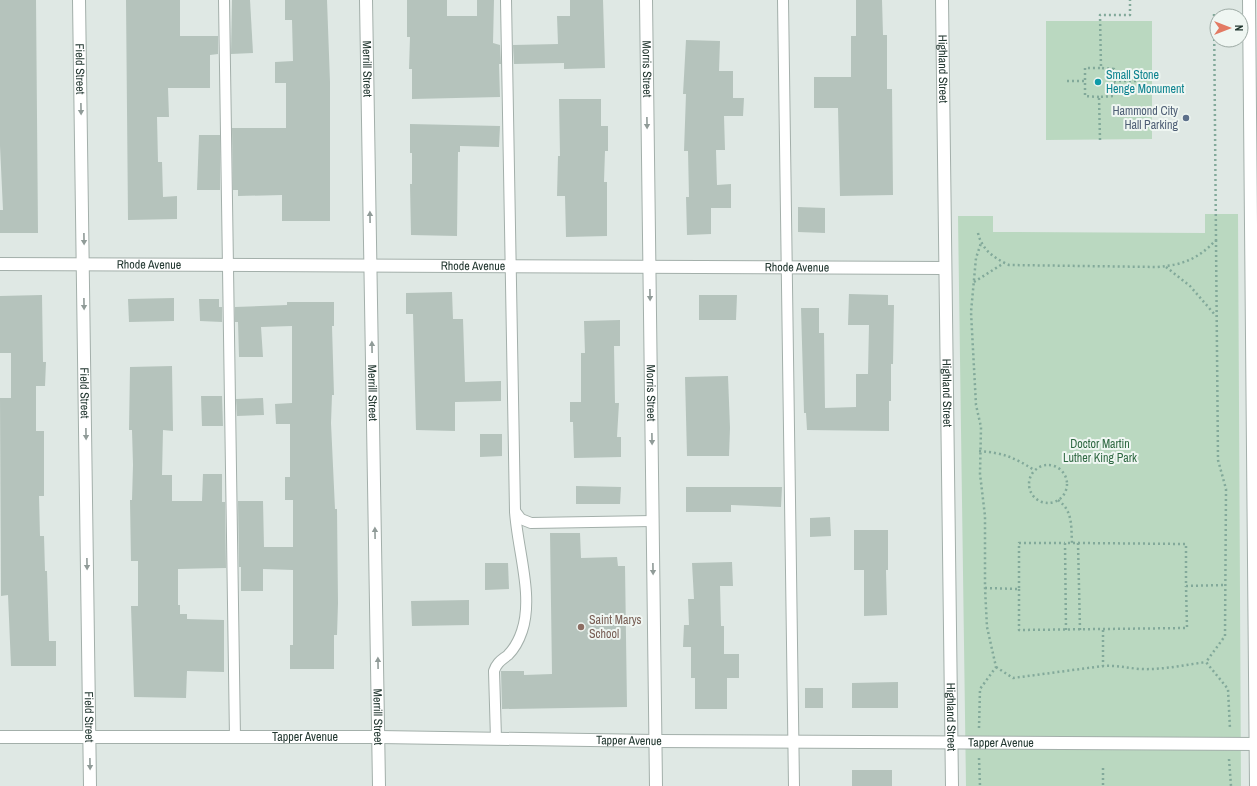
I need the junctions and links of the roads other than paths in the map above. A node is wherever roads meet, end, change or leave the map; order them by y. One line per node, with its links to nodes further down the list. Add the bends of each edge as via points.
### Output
1 (79, 0): 10 (street, Field Street, one-way to 10)
2 (224, 0): 11 (lane)
3 (366, 0): 12 (street, Merrill Street, one-way to 3)
4 (506, 0): 13 (lane)
5 (646, 0): 14 (street, Morris Street, one-way to 14)
6 (783, 0): 15 (lane)
7 (942, 0): 16 (street, Highland Street)
8 (1249, 0): 17 (street)
9 (0, 264): 10 (street, Rhode Avenue)
10 (84, 265): 11 (street, Rhode Avenue); 22 (street, Field Street, one-way to 22)
11 (228, 266): 12 (street, Rhode Avenue); 23 (lane)
12 (371, 266): 13 (street, Rhode Avenue); 21 (street, Merrill Street, one-way to 12)
13 (510, 266): 14 (street, Rhode Avenue); 18 (lane)
14 (649, 267): 15 (street, Rhode Avenue); 19 (street, Morris Street, one-way to 19)
15 (787, 268): 16 (street, Rhode Avenue); 26 (lane)
16 (945, 268): 27 (street, Highland Street)
17 (1255, 268): 28 (street)
18 (515, 511): 19 (lane, via 521,519 530,523); 24 (lane, via 516,534 525,580 525,614 518,642 496,664 494,671)
19 (653, 521): 25 (street, Morris Street, one-way to 25)
20 (0, 737): 22 (street, Tapper Avenue)
21 (379, 737): 23 (street, Tapper Avenue); 24 (street, Tapper Avenue); 30 (street, Merrill Street)
22 (89, 738): 23 (street, Tapper Avenue); 29 (street, Field Street, one-way to 29)
23 (235, 738)
24 (496, 739): 25 (street, Tapper Avenue)
25 (656, 741): 26 (street, Tapper Avenue); 31 (street, Morris Street)
26 (794, 742): 27 (street, Tapper Avenue); 32 (lane)
27 (952, 742): 28 (street, Tapper Avenue); 33 (street, Highland Street)
28 (1256, 744): 34 (street)
29 (90, 786)
30 (379, 786)
31 (656, 786)
32 (794, 786)
33 (952, 786)
34 (1256, 786)

